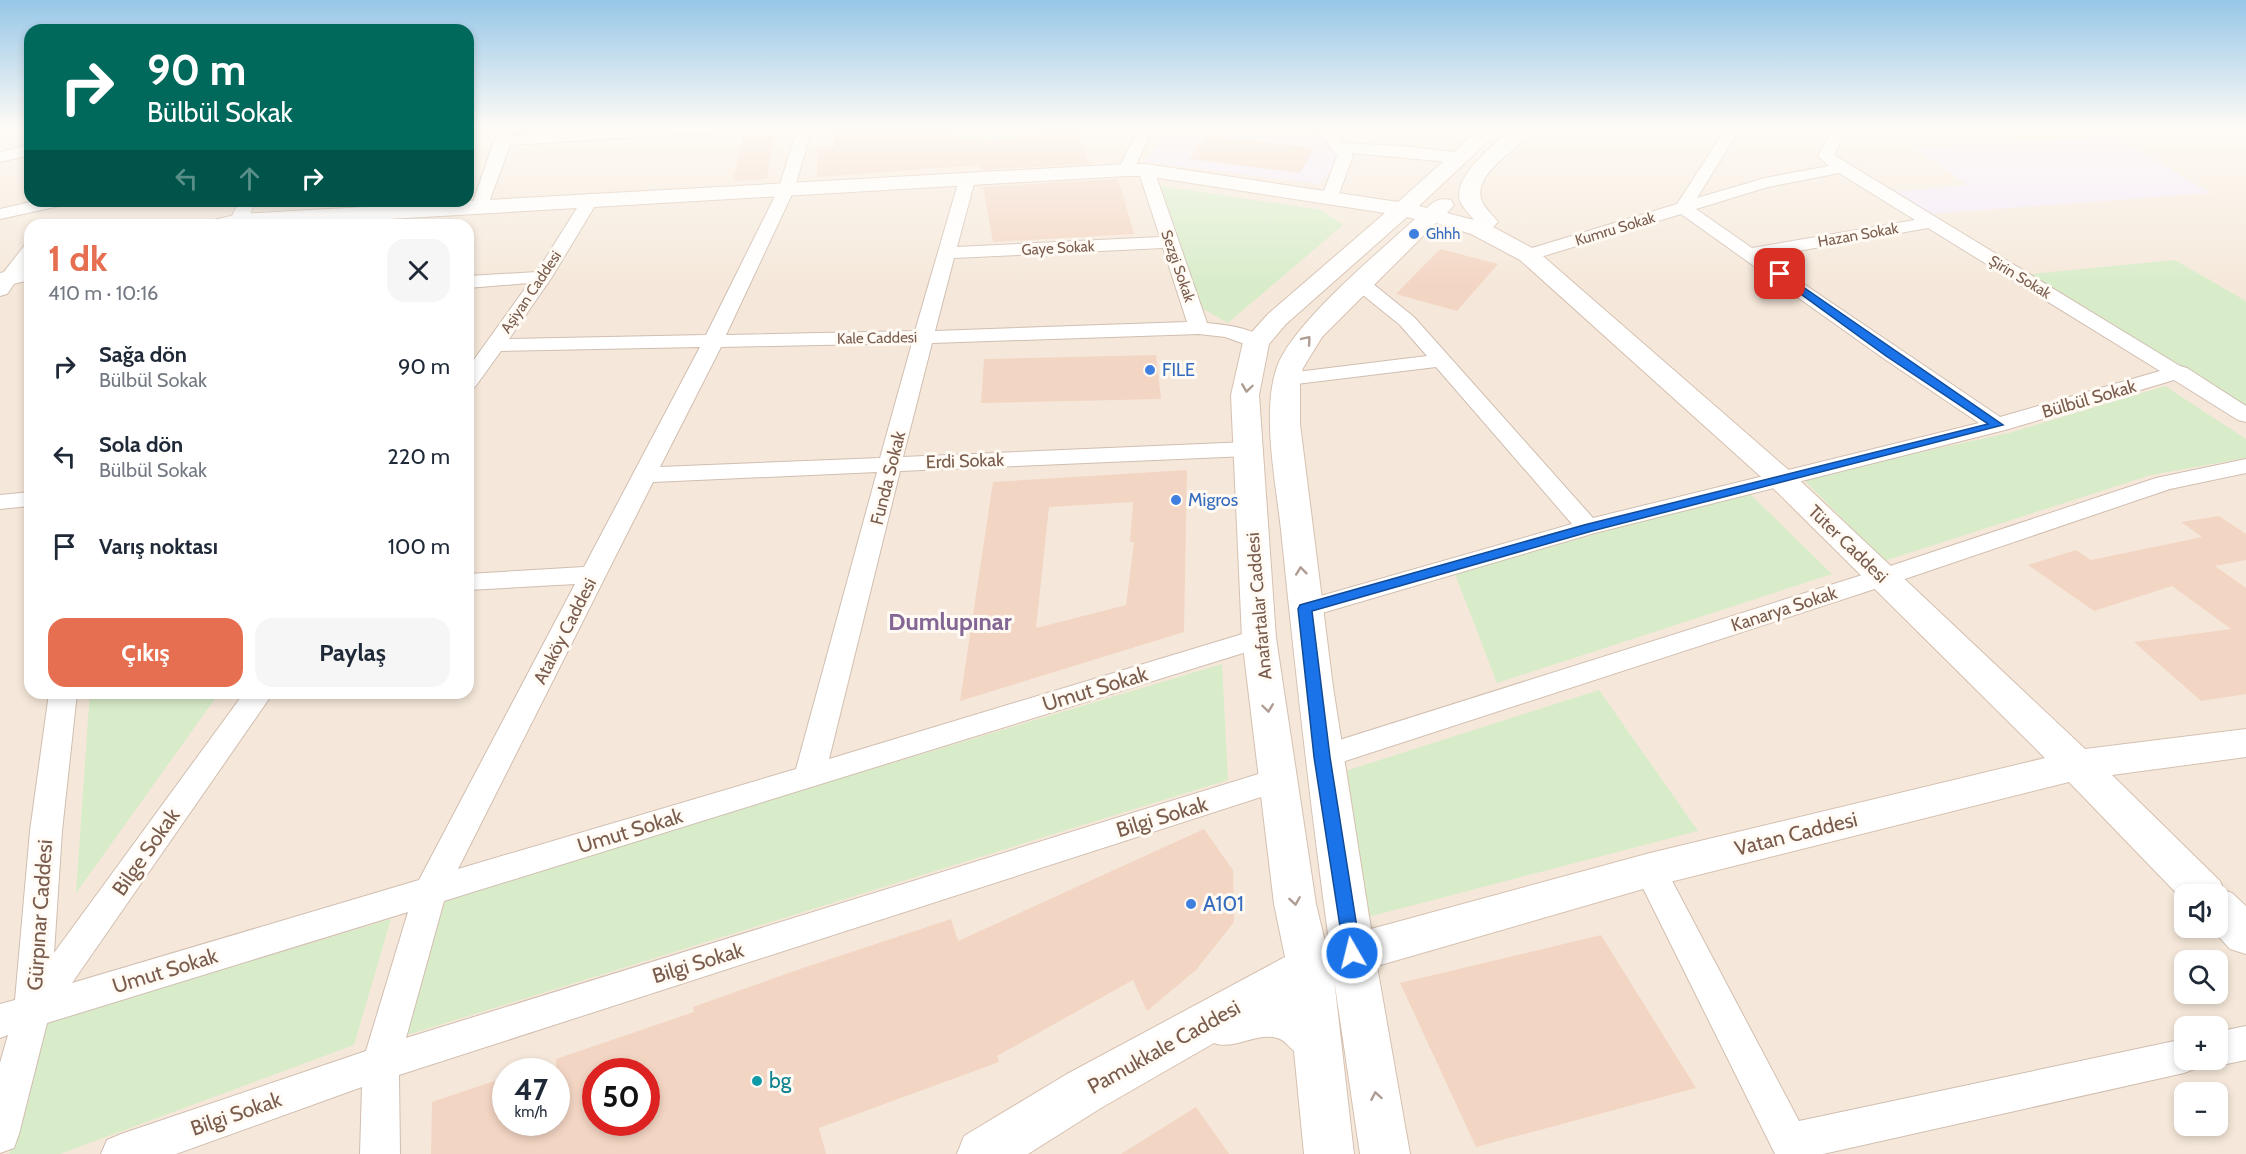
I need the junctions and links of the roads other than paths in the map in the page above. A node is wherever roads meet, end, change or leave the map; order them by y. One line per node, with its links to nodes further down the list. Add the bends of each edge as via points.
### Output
1 (490, 179): 19 (street)
2 (789, 179): 15 (street, Ataköy Caddesi)
3 (986, 179): 14 (street)
4 (1140, 179): 28 (street, Sezgi Sokak)
5 (1195, 179): 17 (street)
6 (1337, 179): 17 (street)
7 (1427, 179): 17 (street)
8 (1446, 179): 24 (street)
9 (1468, 179): 24 (street)
10 (1474, 179): 26 (street, via 1468,191 1470,200)
11 (1701, 179): 21 (street)
12 (1786, 179): 21 (street, Kumru Sokak)
13 (1859, 179): 27 (street, Şirin Sokak)
14 (967, 180): 15 (street); 30 (street, Funda Sokak)
15 (786, 190): 16 (street); 39 (street, Ataköy Caddesi)
16 (591, 199): 19 (street); 34 (street, Aşiyan Caddesi)
17 (1329, 199): 24 (street); 33 (street, via 1353,206 1367,224)
18 (474, 205): 19 (street)
19 (480, 205)
20 (393, 207): 25 (street)
21 (1683, 208): 29 (street, Kumru Sokak); 31 (street)
22 (56, 209): 23 (street)
23 (0, 214)
24 (1421, 217): 26 (street); 29 (street, Tüter Caddesi, via 1490,232); 29 (street, via 1440,229 1475,231); 33 (street)
25 (236, 218)
26 (1487, 222): 29 (street)
27 (1929, 223): 31 (street, Hazan Sokak); 44 (street, Şirin Sokak)
28 (1170, 242): 30 (street, Gaye Sokak); 37 (street, Sezgi Sokak)
29 (1521, 250): 52 (street, Tüter Caddesi)
30 (946, 253): 38 (street, Funda Sokak)
31 (1751, 254): 47 (street)
32 (24, 259): 35 (street)
33 (1359, 267): 40 (street, via 1277,319); 42 (street); 45 (street, one-way to 33, via 1302,344)
34 (543, 277): 36 (street); 41 (street, Aşiyan Caddesi)
35 (10, 280)
36 (474, 282)
37 (1199, 328): 38 (street, Kale Caddesi); 40 (street, Kale Caddesi, via 1229,331)
38 (922, 337): 39 (street, Kale Caddesi); 49 (street, Funda Sokak)
39 (713, 342): 41 (street, Kale Caddesi); 51 (street, Ataköy Caddesi)
40 (1256, 342): 48 (street, Anafartalar Caddesi, one-way to 48, via 1245,395)
41 (495, 345): 43 (street, Aşiyan Caddesi)
42 (1442, 360): 45 (street); 55 (street)
43 (474, 372)
44 (2180, 372): 46 (street, Şirin Sokak); 47 (street, Bülbül Sokak)
45 (1288, 379): 59 (street, one-way to 45, via 1289,448)
46 (2246, 415)
47 (1997, 425): 52 (street, Bülbül Sokak)
48 (1248, 449): 49 (street, Erdi Sokak); 60 (street, Anafartalar Caddesi)
49 (892, 464): 51 (street, Erdi Sokak); 66 (street, Funda Sokak)
50 (2246, 466): 57 (street, Kanarya Sokak, via 2164,483)
51 (646, 475): 56 (street, Ataköy Caddesi)
52 (1781, 479): 55 (street, Bülbül Sokak); 57 (street, Tüter Caddesi)
53 (24, 500): 54 (street)
54 (0, 502)
55 (1588, 527): 59 (street, Bülbül Sokak)
56 (594, 575): 58 (street); 70 (street, Ataköy Caddesi)
57 (1884, 577): 64 (street, Kanarya Sokak); 65 (street, Tüter Caddesi)
58 (474, 582)
59 (1305, 609): 64 (street)
60 (1259, 638): 66 (street, Umut Sokak); 67 (street, Anafartalar Caddesi, one-way to 67)
61 (62, 699): 74 (street, Gürpınar Caddesi, via 46,831)
62 (255, 699): 74 (street, Bilge Sokak)
63 (2246, 743): 65 (street, Vatan Caddesi)
64 (1322, 757): 73 (street)
65 (2077, 765): 68 (street, Vatan Caddesi); 69 (street, Tüter Caddesi)
66 (809, 777): 70 (street, Umut Sokak)
67 (1278, 780): 73 (street, Anafartalar Caddesi, one-way to 73, via 1295,904); 81 (street, Bilgi Sokak)
68 (1650, 870): 73 (street, Vatan Caddesi); 83 (street)
69 (2195, 884)
70 (430, 891): 74 (street, Umut Sokak); 81 (street, Ataköy Caddesi)
71 (2228, 917): 72 (street)
72 (2246, 935)
73 (1330, 960): 76 (street, Pamukkale Caddesi); 77 (street, Anafartalar Caddesi); 88 (street, one-way to 73)
74 (32, 1011): 75 (street, Umut Sokak); 82 (street, Gürpınar Caddesi)
75 (0, 1021)
76 (1195, 1031): 77 (street, via 1260,1016 1290,1018); 86 (street, Pamukkale Caddesi, via 1084,1091)
77 (1317, 1041): 87 (street, Anafartalar Caddesi)
78 (2246, 1043): 79 (street)
79 (2228, 1047)
80 (2174, 1058): 83 (street)
81 (381, 1063): 84 (street, Bilgi Sokak); 85 (street, Ataköy Caddesi)
82 (0, 1134)
83 (1793, 1148)
84 (121, 1154)
85 (380, 1154)
86 (982, 1154)
87 (1329, 1154)
88 (1385, 1154)

